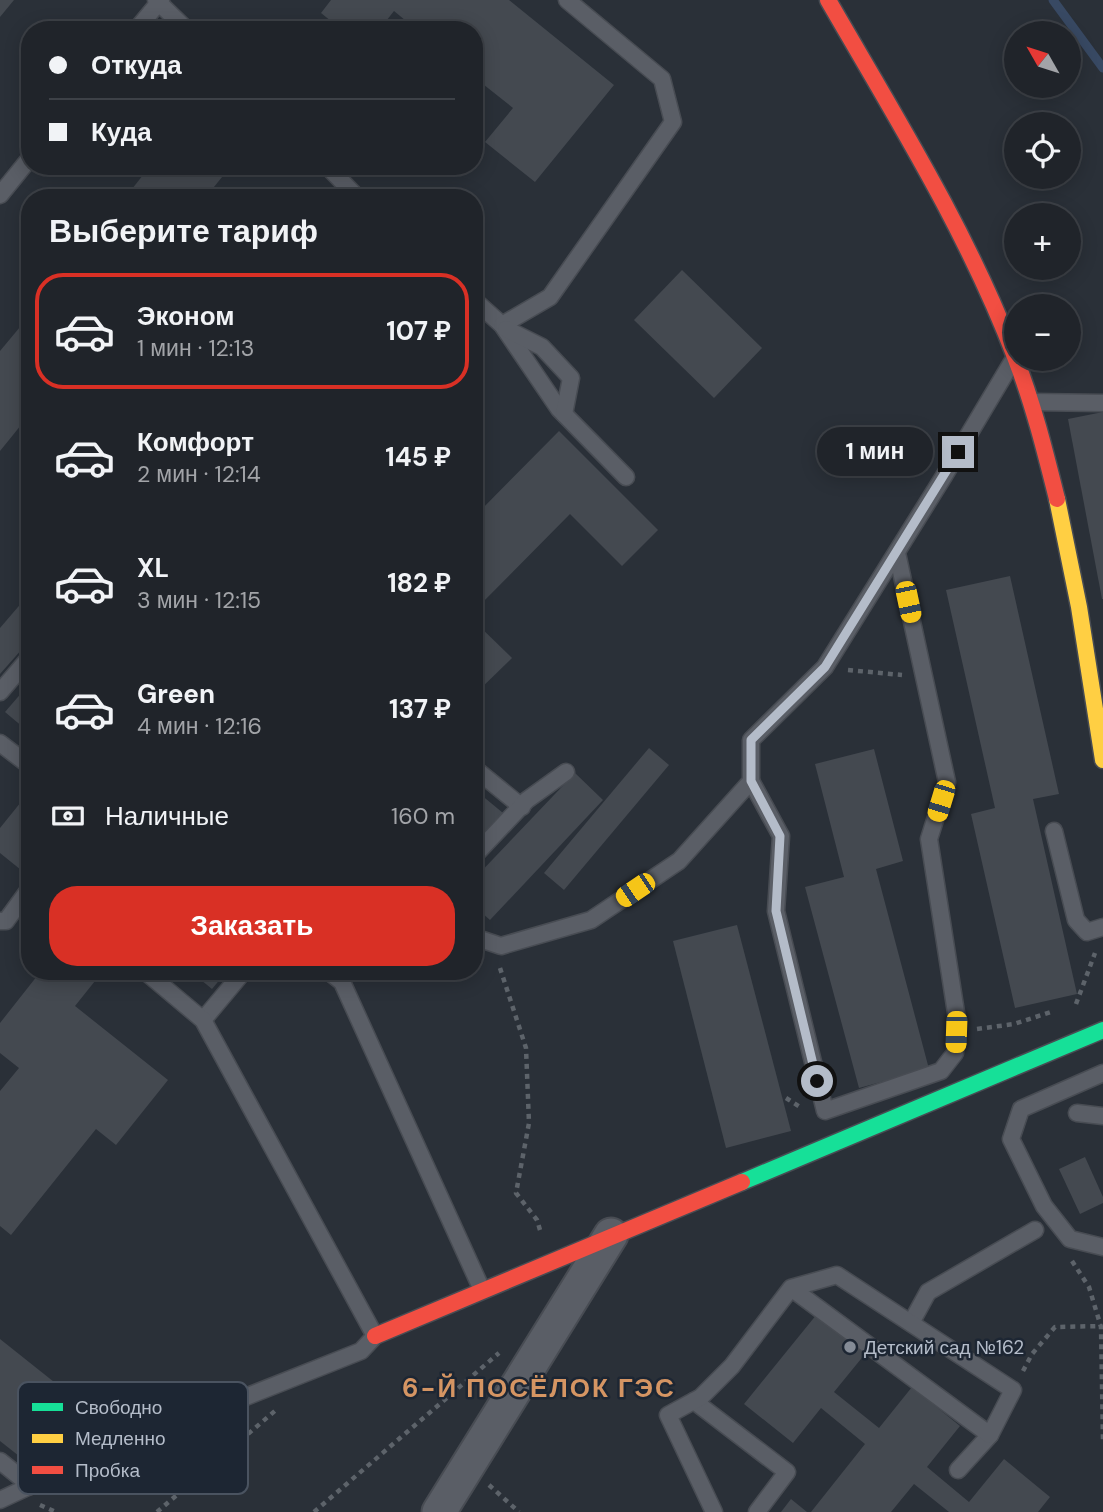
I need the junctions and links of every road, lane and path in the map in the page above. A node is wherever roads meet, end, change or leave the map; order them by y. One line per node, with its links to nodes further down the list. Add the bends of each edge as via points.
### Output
1 (567, 0): 11 (lane, via 662,79 673,122 550,297)
2 (828, 0): 12 (street, via 955,223)
3 (158, 1): 4 (lane); 5 (lane)
4 (143, 21)
5 (178, 21)
6 (21, 170): 9 (lane)
7 (336, 175): 8 (lane)
8 (349, 189)
9 (0, 195)
10 (483, 308): 11 (lane)
11 (503, 326): 17 (lane); 17 (lane, via 542,347 571,378)
12 (1004, 332)
13 (1007, 371): 19 (lane)
14 (1019, 371): 15 (street)
15 (1029, 402): 16 (lane); 26 (street, via 1074,572)
16 (1103, 403)
17 (564, 414): 18 (lane)
18 (626, 477)
19 (897, 553): 20 (lane); 22 (lane)
20 (825, 667): 22 (path); 29 (lane, via 751,740)
21 (21, 668): 23 (lane)
22 (924, 677): 45 (lane, via 947,782 929,839)
23 (0, 692)
24 (0, 743): 25 (lane)
25 (21, 759)
26 (1103, 760)
27 (566, 772): 30 (lane)
28 (483, 775): 30 (lane)
29 (751, 781): 36 (lane, via 679,861 592,920 501,946); 45 (lane, via 780,836 776,911 825,1111 942,1071 955,1053)
30 (522, 807): 32 (lane)
31 (1054, 831): 35 (lane, via 1076,920 1087,932)
32 (483, 847)
33 (21, 900): 34 (lane, via 6,921)
34 (0, 920)
35 (1101, 935): 42 (path)
36 (483, 940)
37 (498, 960): 53 (path, via 526,1048 529,1124 516,1193 537,1220 546,1258)
38 (154, 980): 43 (lane)
39 (236, 980): 43 (lane)
40 (339, 980): 55 (lane)
41 (1085, 1002): 42 (path)
42 (1076, 1004): 45 (path, via 1014,1024)
43 (203, 1020): 58 (lane)
44 (1103, 1030): 50 (street)
45 (956, 1032)
46 (1103, 1073): 51 (lane, via 1021,1109 1011,1139 1044,1206 1070,1239)
47 (1077, 1113): 48 (lane)
48 (1103, 1116)
49 (1035, 1230): 56 (lane, via 928,1292)
50 (611, 1235): 53 (street); 68 (street)
51 (1103, 1247)
52 (1067, 1254): 57 (path, via 1089,1287)
53 (541, 1265): 55 (street)
54 (791, 1288): 56 (lane, via 837,1275); 62 (lane, via 732,1366); 65 (lane)
55 (482, 1290): 58 (street)
56 (911, 1323): 60 (lane)
57 (1102, 1326): 60 (path, via 1055,1327 1032,1354); 66 (path)
58 (375, 1336): 61 (lane, via 361,1351)
59 (505, 1348): 76 (path)
60 (1013, 1390): 65 (lane)
61 (248, 1396)
62 (694, 1401): 78 (lane, via 668,1415); 79 (lane, via 787,1472)
63 (282, 1405): 64 (path)
64 (248, 1434)
65 (990, 1435): 69 (lane)
66 (1103, 1442)
67 (0, 1461): 70 (lane)
68 (468, 1466): 74 (street); 77 (path)
69 (958, 1470)
70 (18, 1476)
71 (18, 1492): 73 (lane)
72 (178, 1494): 75 (path)
73 (0, 1500)
74 (437, 1507)
75 (157, 1512)
76 (314, 1512)
77 (519, 1512)
78 (714, 1512)
79 (757, 1512)

